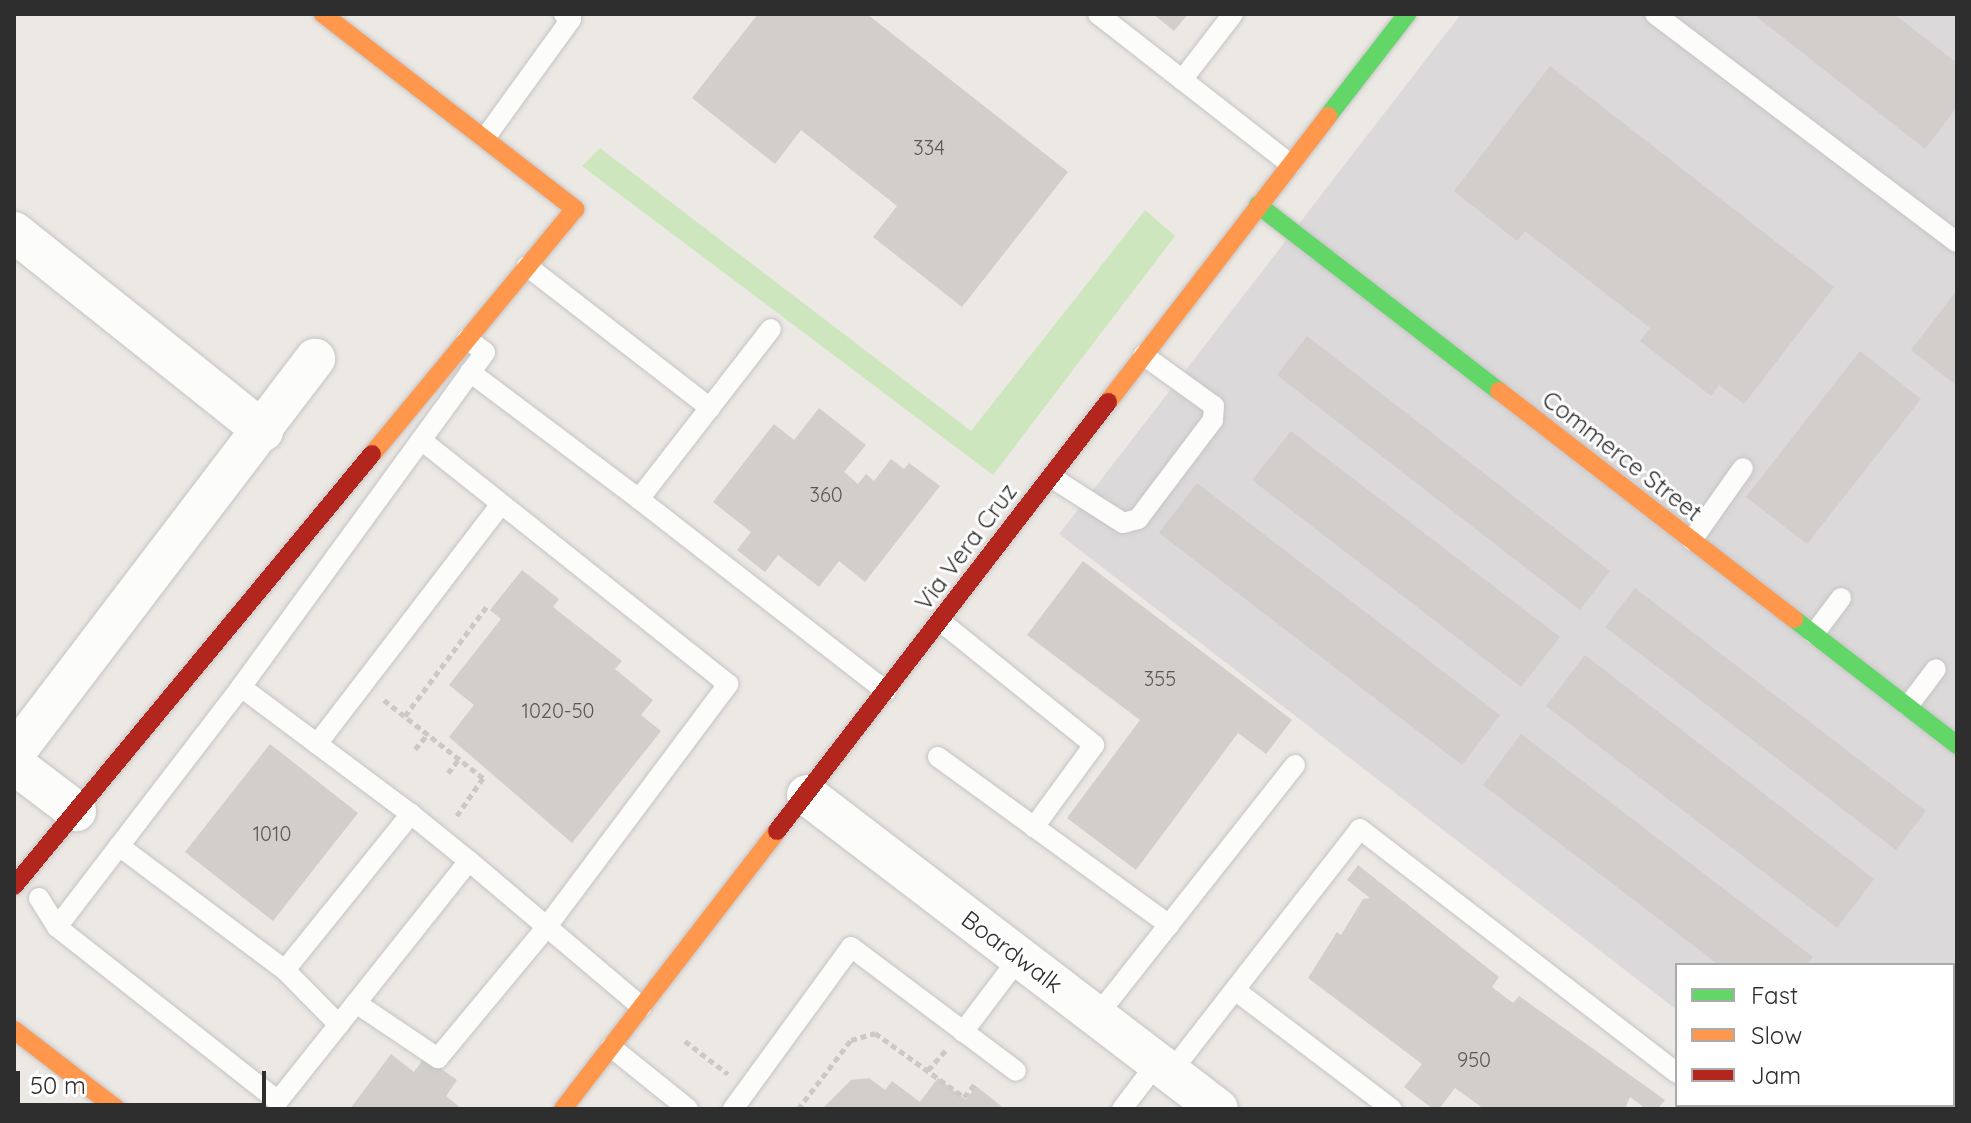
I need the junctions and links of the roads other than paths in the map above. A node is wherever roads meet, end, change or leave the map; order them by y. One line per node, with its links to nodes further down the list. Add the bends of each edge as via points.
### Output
1 (323, 14): 8 (street)
2 (1098, 14): 7 (lane)
3 (1233, 14): 7 (lane)
4 (1407, 14): 9 (street, Via Vera Cruz)
5 (1655, 14): 12 (lane)
6 (570, 16): 8 (lane)
7 (1182, 80): 9 (lane)
8 (485, 138): 13 (street, via 575,209)
9 (1290, 164): 10 (street, Via Vera Cruz)
10 (1258, 205): 16 (street, Via Vera Cruz); 26 (street, Commerce Street)
11 (14, 232): 20 (street)
12 (1957, 242)
13 (527, 266): 15 (street); 19 (lane)
14 (771, 329): 19 (lane)
15 (467, 339): 18 (lane, via 485,352); 41 (street)
16 (1143, 355): 23 (street, Via Vera Cruz); 23 (lane, via 1214,406 1213,420 1138,519 1123,523)
17 (315, 359): 20 (street)
18 (470, 372): 21 (lane); 24 (lane)
19 (710, 408): 24 (lane)
20 (263, 431): 36 (street)
21 (421, 440): 25 (lane); 31 (lane)
22 (1743, 468): 26 (lane)
23 (1051, 477): 28 (street, Via Vera Cruz)
24 (639, 499): 32 (lane)
25 (501, 504): 34 (lane); 50 (lane, via 728,684)
26 (1692, 540): 29 (street, Commerce Street)
27 (1841, 598): 29 (lane)
28 (940, 621): 32 (street, Via Vera Cruz); 43 (lane, via 1094,745)
29 (1814, 634): 33 (street, Commerce Street)
30 (1936, 669): 33 (lane)
31 (241, 687): 34 (lane); 44 (lane)
32 (886, 691): 40 (street, Via Vera Cruz)
33 (1908, 706): 35 (street, Commerce Street)
34 (317, 744): 42 (lane)
35 (1957, 745)
36 (14, 754)
37 (938, 757): 43 (lane)
38 (14, 764): 41 (street)
39 (1295, 765): 48 (lane)
40 (807, 795): 51 (street, Boardwalk); 55 (street, Via Vera Cruz)
41 (76, 811): 46 (street)
42 (411, 814): 45 (lane); 52 (lane)
43 (1034, 827): 48 (lane)
44 (119, 846): 49 (lane); 52 (lane)
45 (469, 861): 50 (lane); 54 (lane)
46 (14, 886)
47 (39, 898): 49 (lane)
48 (1169, 925): 56 (lane)
49 (57, 927): 57 (lane, via 278,1101)
50 (545, 929): 54 (lane, via 438,1058); 55 (lane)
51 (1019, 958): 56 (street, Boardwalk); 59 (lane)
52 (285, 970): 57 (lane)
53 (1235, 990): 61 (lane); 63 (lane, via 1360,829); 70 (lane)
54 (356, 1003): 57 (lane)
55 (642, 1007): 60 (street, Via Vera Cruz)
56 (1096, 1017): 61 (street, Boardwalk)
57 (339, 1025)
58 (14, 1030): 64 (street)
59 (963, 1032): 62 (lane); 67 (lane, via 851,947)
60 (611, 1047): 65 (street, Via Vera Cruz); 66 (lane)
61 (1164, 1068): 68 (lane); 69 (street, Boardwalk)
62 (1016, 1071)
63 (1675, 1071)
64 (117, 1109)
65 (563, 1109)
66 (688, 1109)
67 (733, 1109)
68 (1122, 1109)
69 (1218, 1109)
70 (1392, 1109)

